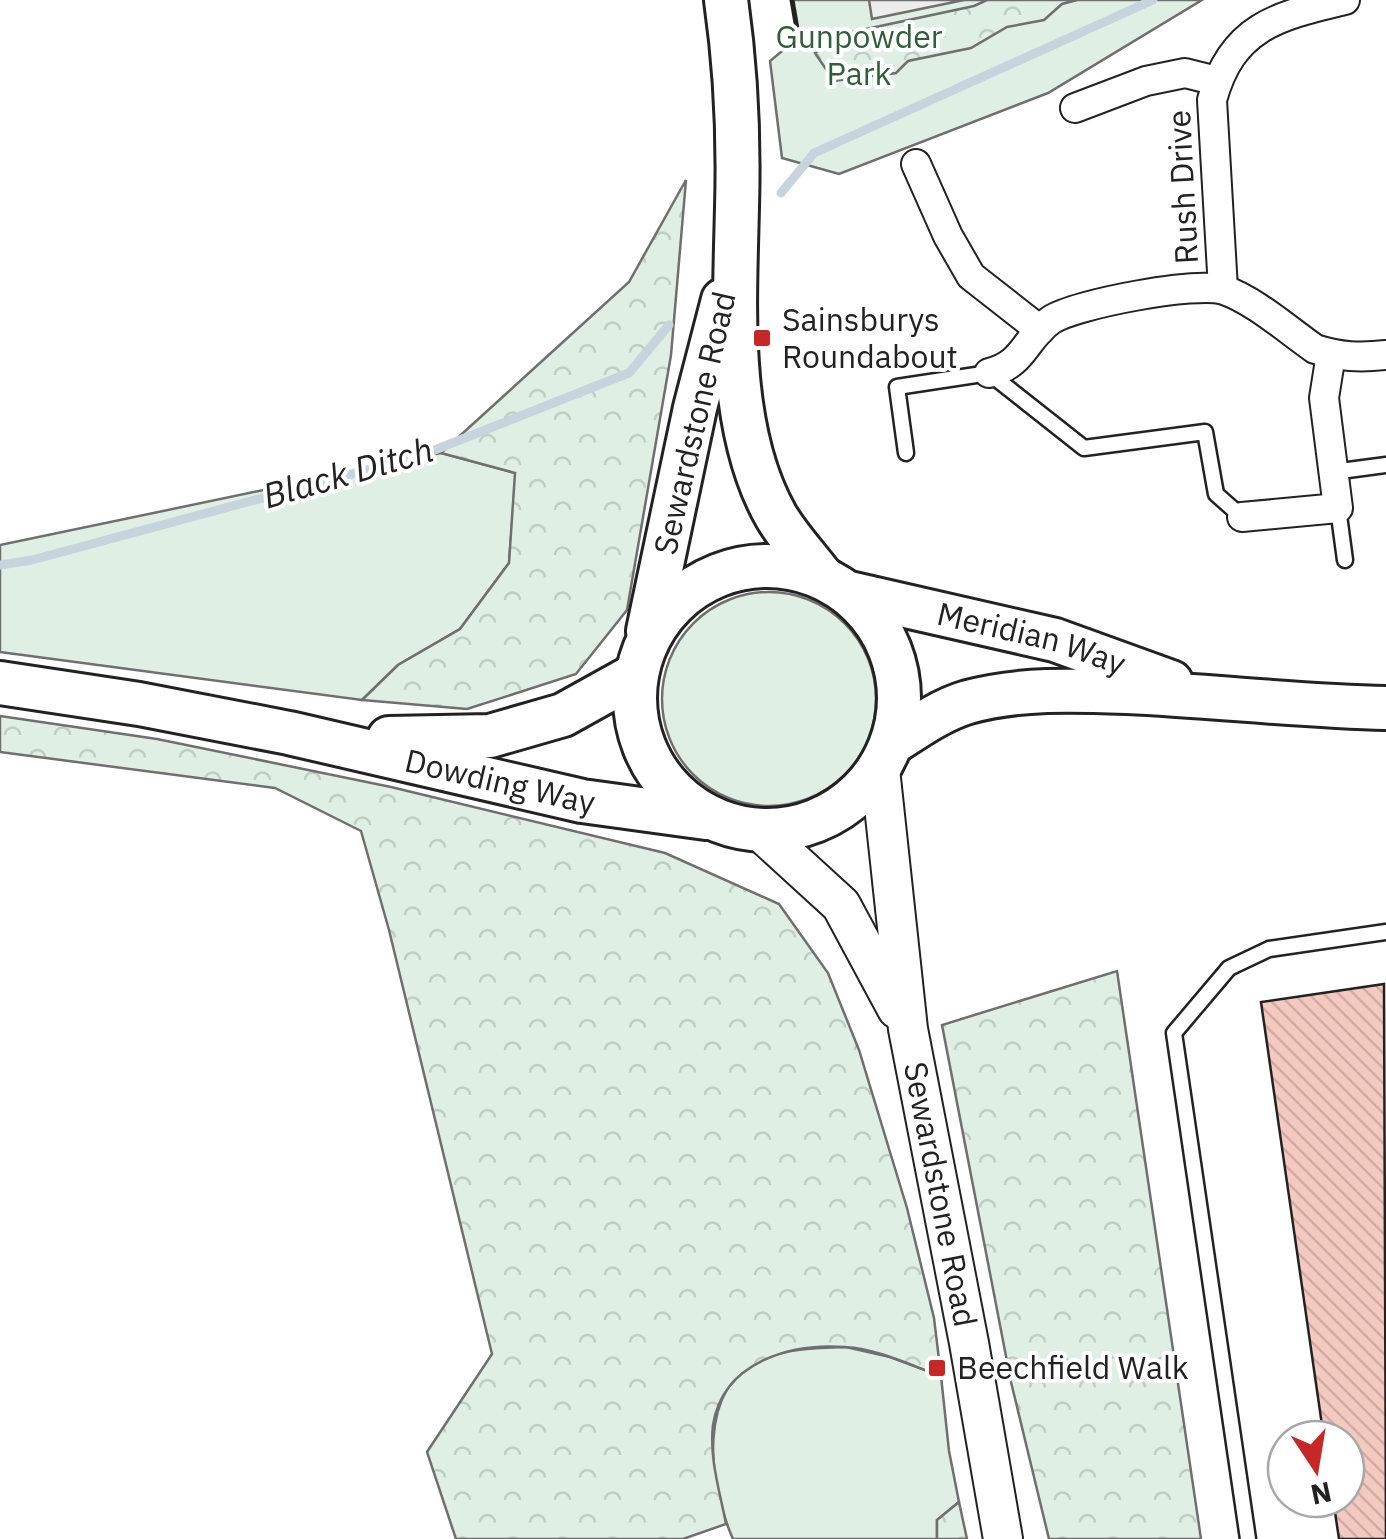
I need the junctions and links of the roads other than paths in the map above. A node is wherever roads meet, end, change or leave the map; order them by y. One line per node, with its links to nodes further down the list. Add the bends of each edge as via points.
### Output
1 (726, 0): 6 (main road, Sewardstone Road, via 737,104)
2 (1344, 0): 3 (street, Rush Drive, via 1258,28)
3 (1217, 82): 4 (street, Rush Drive, via 1184,74); 7 (street, Rush Drive, via 1212,118)
4 (1075, 108)
5 (916, 164): 8 (street, via 970,276)
6 (734, 258): 18 (main road, Sewardstone Road, via 740,399 752,455 776,515); 19 (main road, Sewardstone Road)
7 (1223, 289): 8 (street, via 1172,290 1068,311); 9 (street)
8 (1040, 330): 11 (street, via 1008,368)
9 (1331, 354): 10 (street); 14 (street, via 1324,398)
10 (1386, 354)
11 (988, 373): 12 (lane, via 898,387); 16 (lane, via 1084,448 1205,432 1216,494)
12 (906, 453)
13 (1386, 465): 14 (lane)
14 (1333, 472): 15 (street)
15 (1338, 508): 16 (street); 17 (lane)
16 (1242, 517)
17 (1345, 560)
18 (836, 585): 19 (main road, via 798,568 746,567 700,583 675,601); 21 (main road, Meridian Way, via 1055,640); 24 (main road, via 872,616 892,653 900,706)
19 (640, 661): 23 (main road, Dowding Way, via 563,715 490,736); 25 (main road, via 634,703 640,740 676,796)
20 (0, 684): 23 (main road, Dowding Way)
21 (1208, 696): 22 (main road, Meridian Way); 24 (main road, Meridian Way, via 1014,693 965,703 928,720)
22 (1386, 708)
23 (289, 733): 25 (main road, Dowding Way, via 582,801)
24 (887, 756): 26 (main road, via 841,808 804,826); 28 (street, Sewardstone Road)
25 (712, 819): 26 (main road)
26 (760, 831): 28 (street, Sewardstone Road, via 841,905)
27 (1386, 932): 30 (lane, via 1269,949 1229,968 1174,1033)
28 (908, 1029): 29 (street, Sewardstone Road)
29 (1004, 1539)
30 (1248, 1539)

